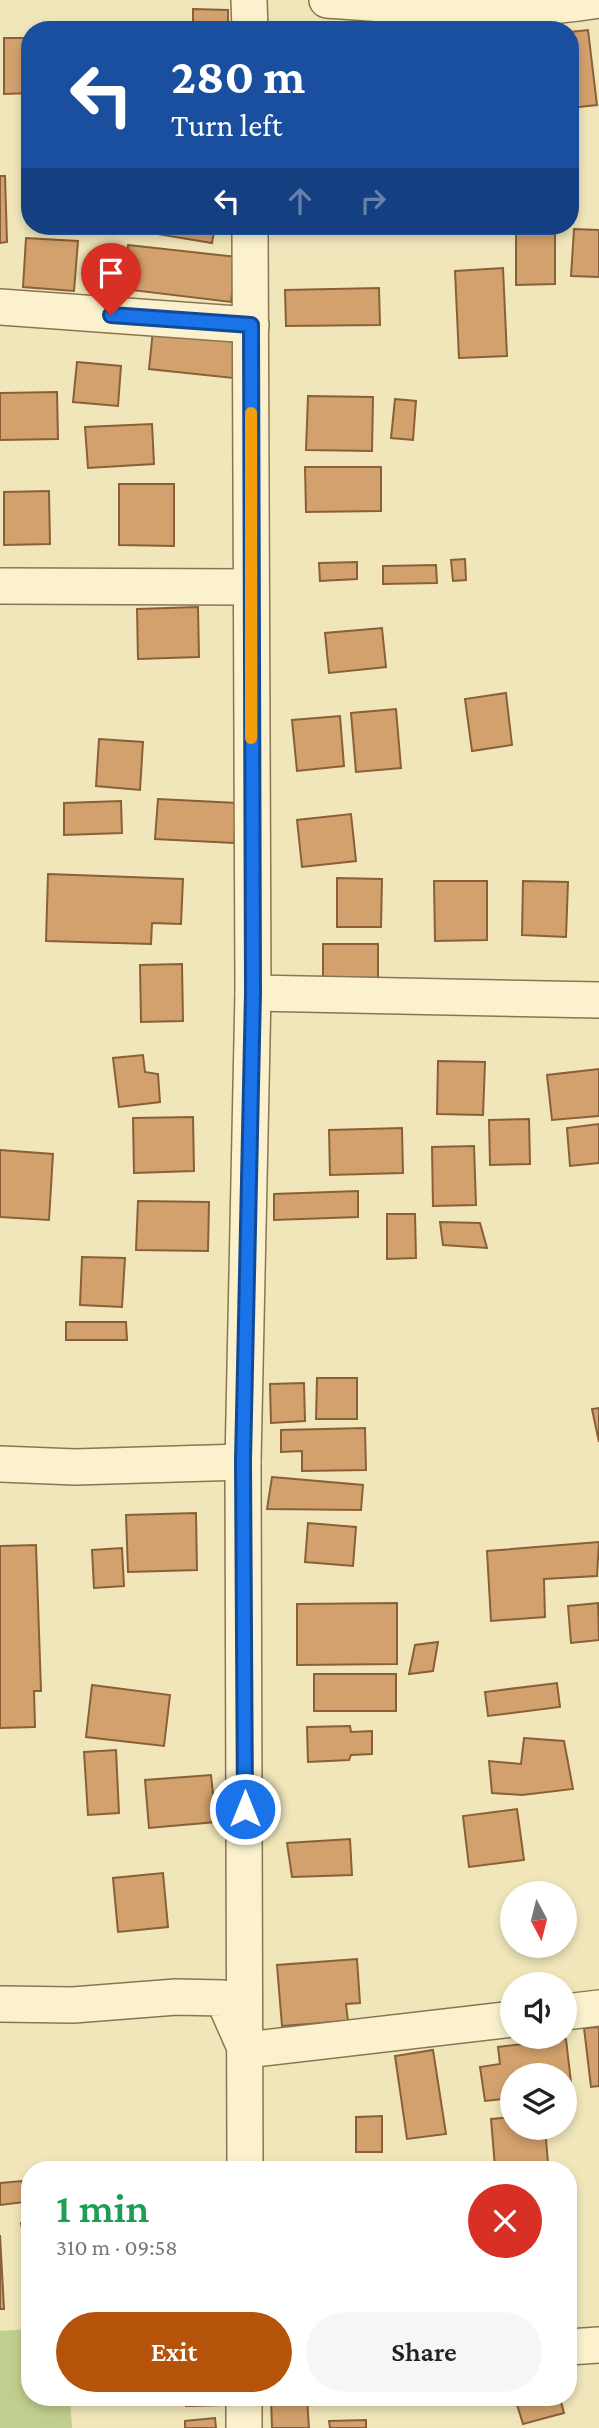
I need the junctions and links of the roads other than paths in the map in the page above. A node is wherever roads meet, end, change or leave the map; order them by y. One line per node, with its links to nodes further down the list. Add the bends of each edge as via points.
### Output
1 (250, 0): 5 (street)
2 (327, 0): 4 (street)
3 (599, 0): 4 (street, via 555,8)
4 (443, 4)
5 (250, 21)
6 (250, 235): 8 (street)
7 (0, 307): 8 (street)
8 (251, 325): 10 (street)
9 (0, 586): 10 (street)
10 (250, 587): 11 (street)
11 (253, 993): 12 (street); 13 (street)
12 (599, 1000)
13 (243, 1461): 14 (street, via 75,1467); 19 (street)
14 (0, 1464)
15 (0, 2004): 19 (street, via 223,1998)
16 (599, 2008): 17 (street)
17 (577, 2011)
18 (500, 2021): 19 (street)
19 (246, 2050): 20 (street)
20 (245, 2161)
21 (599, 2346): 22 (street)
22 (577, 2347)
23 (244, 2406): 24 (street)
24 (244, 2428)

